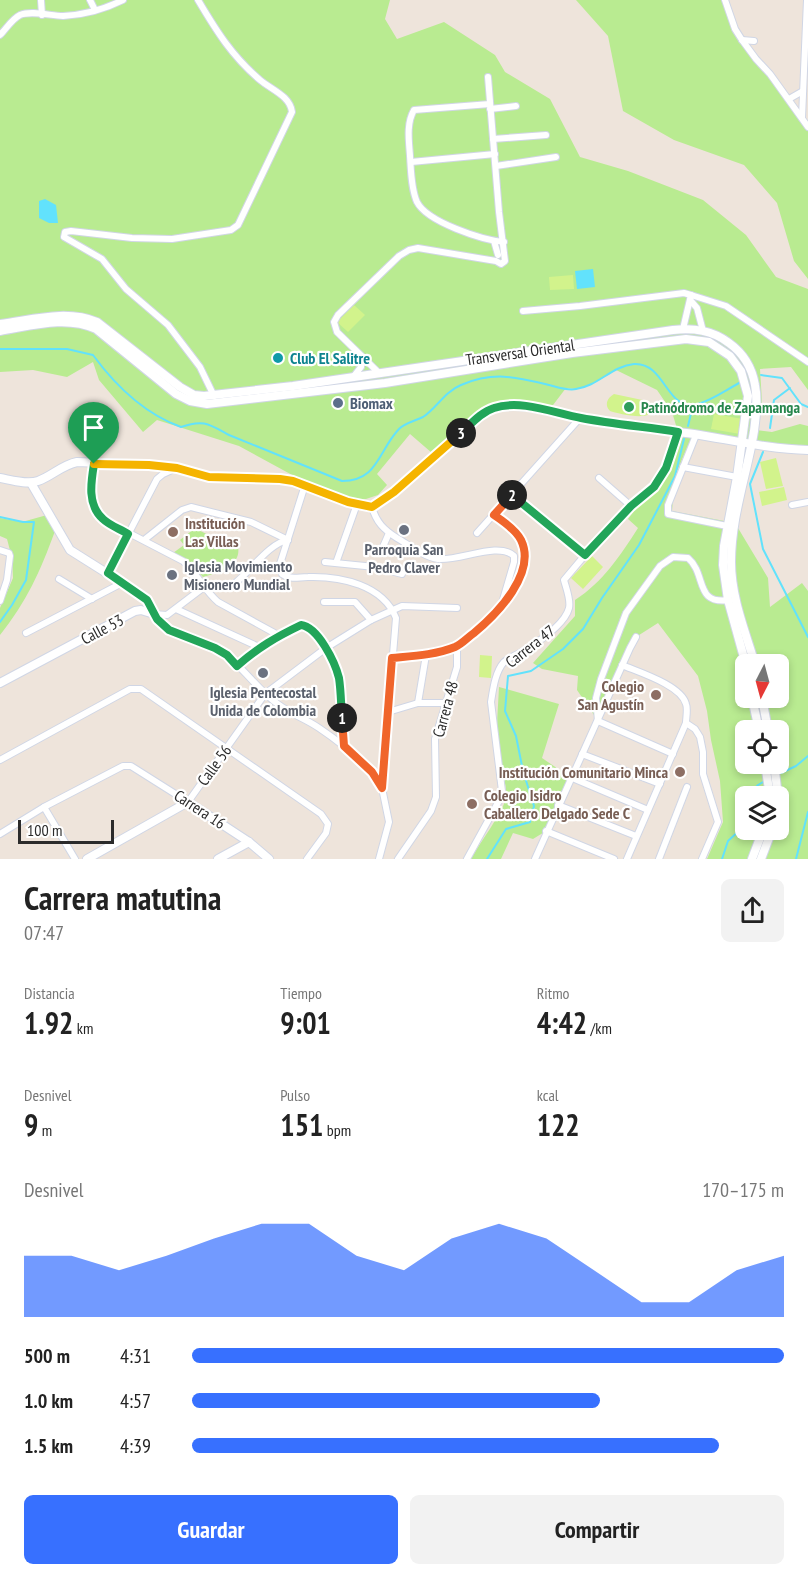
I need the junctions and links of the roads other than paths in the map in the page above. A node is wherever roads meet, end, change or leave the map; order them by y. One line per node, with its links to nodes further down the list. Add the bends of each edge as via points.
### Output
1 (41, 0): 8 (street)
2 (90, 0): 7 (street)
3 (123, 0): 7 (street)
4 (198, 0): 38 (street, via 229,50 291,105 292,112 238,225 231,230 172,240 71,231 65,232 64,237 102,259 126,289 168,325 200,367)
5 (724, 0): 10 (street)
6 (807, 0): 13 (street)
7 (95, 10): 8 (street)
8 (42, 15): 9 (street, via 23,14)
9 (0, 35)
10 (742, 40): 11 (street); 14 (street)
11 (754, 40)
12 (488, 77): 15 (street)
13 (803, 91): 14 (street); 17 (street)
14 (789, 99): 17 (street)
15 (490, 106): 16 (street); 20 (street); 23 (street, via 414,110 408,132)
16 (516, 106)
17 (802, 118): 18 (street)
18 (808, 127)
19 (546, 135): 20 (street)
20 (493, 139): 21 (street)
21 (495, 154): 23 (street); 24 (street)
22 (556, 157): 24 (street)
23 (411, 162): 25 (street, via 416,200 426,214)
24 (495, 166): 26 (street)
25 (494, 241): 26 (street); 27 (street)
26 (504, 242): 27 (street)
27 (500, 257): 34 (street, via 418,248 399,256 334,322 337,332)
28 (691, 298): 29 (street, via 684,292); 31 (street); 33 (street); 35 (street, via 726,306)
29 (523, 311)
30 (0, 324): 38 (main road, Transversal Oriental, via 57,316 87,318 180,387 194,395)
31 (683, 329): 33 (main road, Transversal Oriental); 36 (main road, Transversal Oriental)
32 (0, 331): 42 (main road, Transversal Oriental, via 72,321 88,325 176,394 207,404 698,339 722,349 741,370 748,396)
33 (703, 331): 42 (main road, Transversal Oriental, via 733,346 751,371 757,396)
34 (361, 357): 36 (street); 37 (street, via 361,367)
35 (808, 362)
36 (379, 373): 37 (main road, Transversal Oriental)
37 (354, 376): 38 (main road, Transversal Oriental)
38 (214, 396)
39 (580, 418): 40 (main road); 52 (street); 57 (main road, via 539,408 496,407 485,412)
40 (678, 432): 41 (main road); 56 (street, Carrera 47, via 666,468 654,487)
41 (696, 435): 42 (main road); 45 (street)
42 (747, 444): 43 (main road); 47 (main road, Transversal Oriental); 77 (main road, Transversal Oriental, via 732,538)
43 (808, 450)
44 (94, 464): 46 (main road); 50 (main road, via 68,464); 62 (street, via 92,500 102,519)
45 (683, 467): 47 (street); 59 (street, via 668,514)
46 (177, 468): 51 (main road, via 209,477 280,479); 62 (street, via 157,479)
47 (736, 477): 59 (main road, Transversal Oriental)
48 (0, 478): 50 (main road)
49 (599, 478): 56 (street)
50 (31, 483): 70 (main road, via 70,550)
51 (305, 485): 54 (main road); 64 (street)
52 (512, 495): 58 (street); 67 (street)
53 (808, 502): 55 (street)
54 (357, 504): 57 (main road); 69 (street)
55 (792, 505)
56 (631, 506): 67 (street, Carrera 47)
57 (372, 507): 60 (street, via 378,523)
58 (494, 515): 61 (street); 83 (street, via 515,532 524,552 518,579)
59 (727, 526): 77 (main road, Transversal Oriental, via 723,565)
60 (389, 533): 65 (street); 83 (street, via 433,558 459,558 496,549 510,552 514,562)
61 (477, 533)
62 (128, 534): 63 (street); 70 (street)
63 (144, 540): 64 (street, via 191,507 251,522); 75 (street, via 183,561)
64 (288, 540): 74 (street, via 274,544); 82 (street, via 280,570 288,579 310,577 350,582 378,594)
65 (382, 549)
66 (0, 550): 78 (street, via 9,553 7,580)
67 (585, 555): 132 (street, Carrera 47, via 564,580 569,610 543,638 505,661 496,680 491,702 502,791)
68 (325, 562): 69 (street)
69 (336, 563): 71 (street)
70 (108, 573): 73 (main road)
71 (402, 574)
72 (59, 579): 76 (street)
73 (122, 583): 76 (street); 84 (main road, via 147,600)
74 (234, 584)
75 (204, 587): 81 (street, Calle 53); 87 (street, via 218,602)
76 (92, 599): 86 (street)
77 (732, 599): 92 (main road, Transversal Oriental); 93 (main road, Transversal Oriental); 103 (street, via 717,602 710,598 688,558 673,557 660,566 633,601 618,630 596,698)
78 (0, 601)
79 (324, 602): 85 (street, via 355,602)
80 (457, 608): 82 (street, Calle 56)
81 (176, 609): 84 (street, Calle 53, via 167,615); 90 (street)
82 (393, 609): 85 (street, Calle 56); 95 (street, via 396,618)
83 (500, 610): 89 (street)
84 (154, 614): 97 (street, via 169,630 215,648); 98 (main road, Calle 53, via 135,611)
85 (371, 620): 91 (street, Calle 56)
86 (26, 633)
87 (278, 635): 90 (street); 91 (street, via 307,626)
88 (636, 638): 96 (street)
89 (457, 646): 94 (street); 101 (street, Carrera 48, via 457,667)
90 (259, 647): 97 (street)
91 (326, 648): 99 (street, Calle 56); 105 (street, via 339,678)
92 (744, 654)
93 (751, 654)
94 (426, 655): 95 (street); 100 (street)
95 (392, 658): 102 (street)
96 (622, 665): 103 (street); 104 (street, via 667,684 681,696 686,704)
97 (237, 666): 99 (street)
98 (0, 683)
99 (265, 694): 105 (street); 106 (street, Calle 56)
100 (418, 703): 101 (street); 102 (street)
101 (446, 703): 131 (street, Carrera 48, via 435,739 436,797 431,811)
102 (388, 712): 113 (street)
103 (598, 721): 107 (street); 108 (street)
104 (686, 723): 108 (street); 136 (street, via 700,737 703,774 718,822)
105 (344, 746): 113 (street, via 372,772)
106 (227, 748): 109 (street, via 135,688); 114 (street, Calle 56); 129 (street, via 321,814 328,824 326,833)
107 (582, 754): 110 (street); 111 (street)
108 (673, 754): 111 (street)
109 (0, 760)
110 (570, 777): 115 (street); 117 (street)
111 (660, 784): 117 (street)
112 (687, 787): 135 (street)
113 (382, 788): 130 (street, via 389,822)
114 (188, 802): 116 (street, Carrera 16, via 127,765); 123 (main road, Carrera 16); 127 (main road, Calle 56)
115 (558, 805): 118 (street); 120 (street)
116 (44, 807): 119 (street); 126 (street)
117 (648, 810): 120 (street)
118 (546, 831): 125 (street); 133 (street)
119 (0, 834)
120 (636, 836): 134 (street)
121 (759, 840): 137 (main road)
122 (768, 840): 138 (main road)
123 (249, 842): 124 (main road); 128 (main road, Carrera 16)
124 (224, 858)
125 (537, 858)
126 (75, 859)
127 (87, 859)
128 (269, 859)
129 (307, 859)
130 (379, 859)
131 (398, 859)
132 (467, 859)
133 (614, 859)
134 (627, 859)
135 (659, 859)
136 (702, 859)
137 (752, 859)
138 (761, 859)

